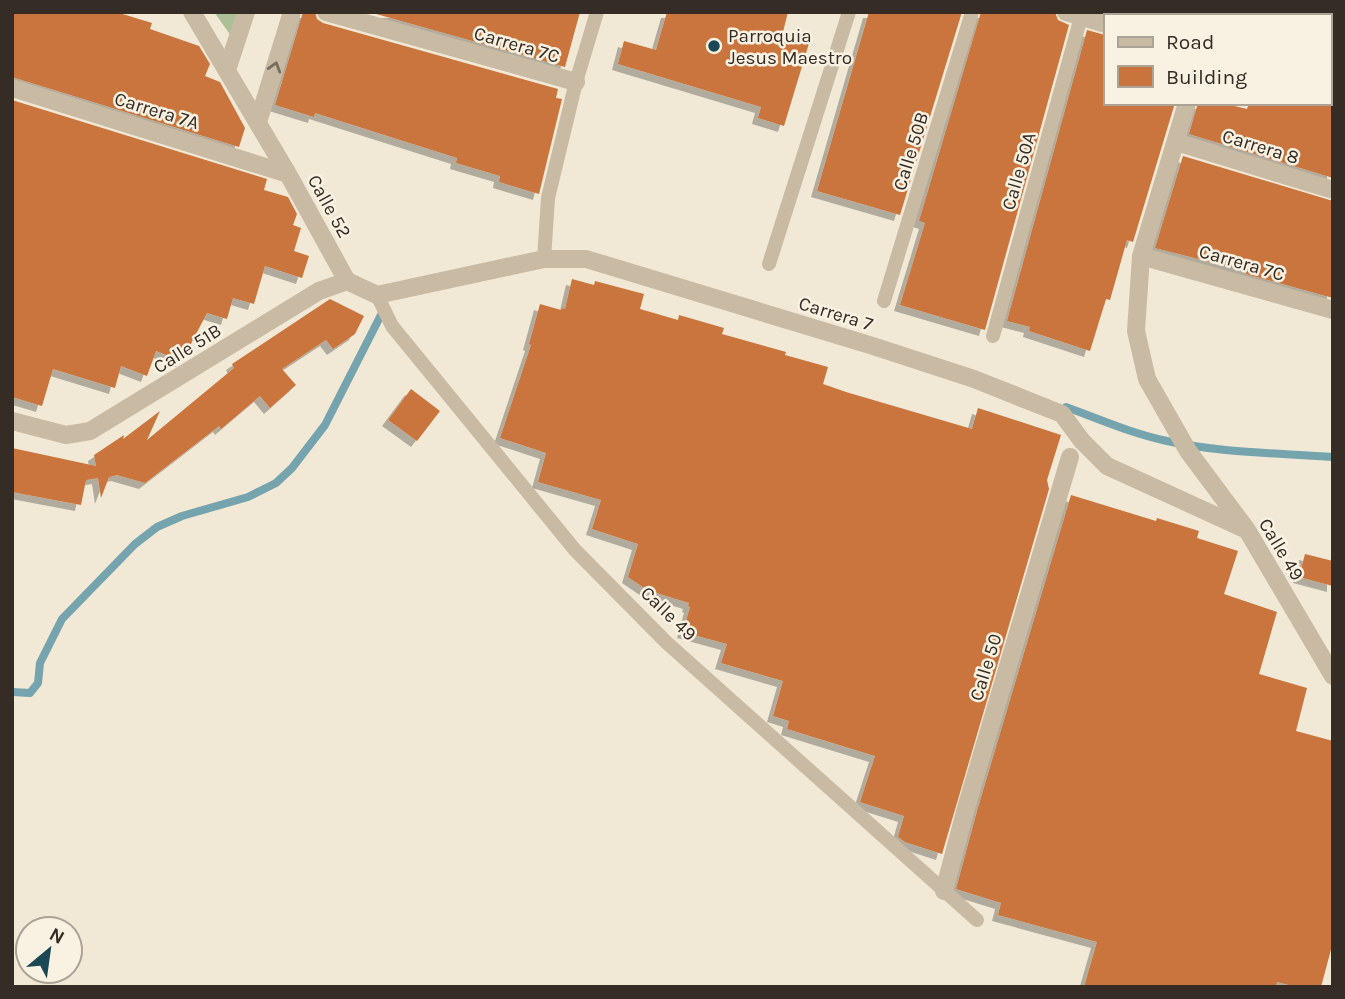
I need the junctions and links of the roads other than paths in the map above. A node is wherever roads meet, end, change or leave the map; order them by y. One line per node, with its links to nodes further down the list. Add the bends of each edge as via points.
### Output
1 (192, 12): 10 (street, Calle 52)
2 (246, 12): 10 (street)
3 (292, 12): 14 (street, one-way to 3)
4 (326, 12): 11 (street, Carrera 7C)
5 (597, 12): 11 (lane)
6 (849, 12): 20 (lane)
7 (972, 12): 23 (lane, Calle 50B)
8 (1074, 15): 9 (street); 25 (lane, Calle 50A)
9 (1104, 24)
10 (227, 70): 14 (street, Calle 52)
11 (576, 82): 19 (lane, via 548,198)
12 (12, 88): 16 (street, Carrera 7A)
13 (1186, 105): 15 (street)
14 (258, 122): 16 (street, Calle 52)
15 (1176, 142): 17 (street, Carrera 8); 18 (street)
16 (289, 174): 21 (street, Calle 52)
17 (1333, 190)
18 (1141, 256): 24 (street, Carrera 7C); 28 (street, Calle 49, via 1136,331 1147,379 1188,451)
19 (544, 259): 22 (street, Carrera 7); 28 (street, Carrera 7, via 586,259 974,379 1062,414 1107,466)
20 (769, 264)
21 (347, 281): 22 (street); 26 (street, Calle 51B, via 320,291 90,431 66,435)
22 (377, 296): 30 (lane, Calle 49, via 392,326 575,550 666,642)
23 (884, 301)
24 (1333, 310)
25 (993, 336)
26 (12, 421)
27 (1070, 457): 30 (street, Calle 50)
28 (1247, 530): 29 (street, Calle 49)
29 (1333, 676)
30 (944, 891): 31 (lane, Calle 49)
31 (976, 920)

